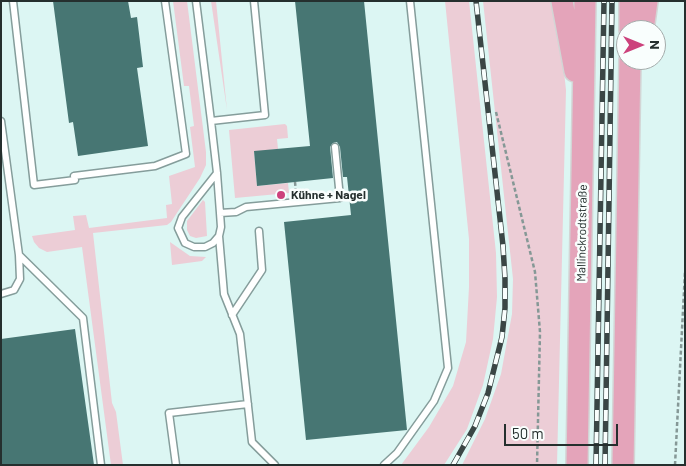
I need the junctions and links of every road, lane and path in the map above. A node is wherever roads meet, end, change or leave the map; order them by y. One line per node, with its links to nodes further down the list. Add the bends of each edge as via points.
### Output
1 (13, 1): 2 (lane, via 34,185 75,180 74,176 155,166 186,154)
2 (165, 1)
3 (196, 1): 15 (lane)
4 (254, 1): 15 (lane, via 265,115)
5 (410, 1): 32 (lane, via 448,368 434,401 398,453)
6 (562, 1): 17 (highway)
7 (585, 1): 17 (highway, Mallinckrodtstraße)
8 (630, 1): 10 (highway)
9 (647, 1): 11 (highway)
10 (630, 20)
11 (644, 20)
12 (630, 70): 18 (highway)
13 (636, 70): 18 (highway)
14 (496, 112): 33 (path, via 535,272 540,332)
15 (211, 120): 20 (lane)
16 (1, 121): 24 (lane)
17 (584, 121): 34 (highway, Mallinckrodtstraße)
18 (628, 124): 35 (highway)
19 (335, 148): 21 (lane, via 340,198 246,207 236,212)
20 (216, 173): 21 (lane); 23 (lane, via 182,217 178,228 185,243 194,247 212,244)
21 (220, 213): 23 (lane)
22 (259, 231): 27 (lane, via 262,270)
23 (219, 236): 27 (lane, via 224,294)
24 (19, 255): 26 (lane, via 20,280 14,290); 29 (lane, via 83,318)
25 (685, 272): 36 (path)
26 (1, 294)
27 (232, 315): 28 (lane, via 240,334)
28 (248, 404): 30 (lane, via 169,413); 31 (lane, via 252,442)
29 (101, 465)
30 (176, 465)
31 (275, 465)
32 (384, 465)
33 (537, 465)
34 (577, 465)
35 (623, 465)
36 (675, 465)

